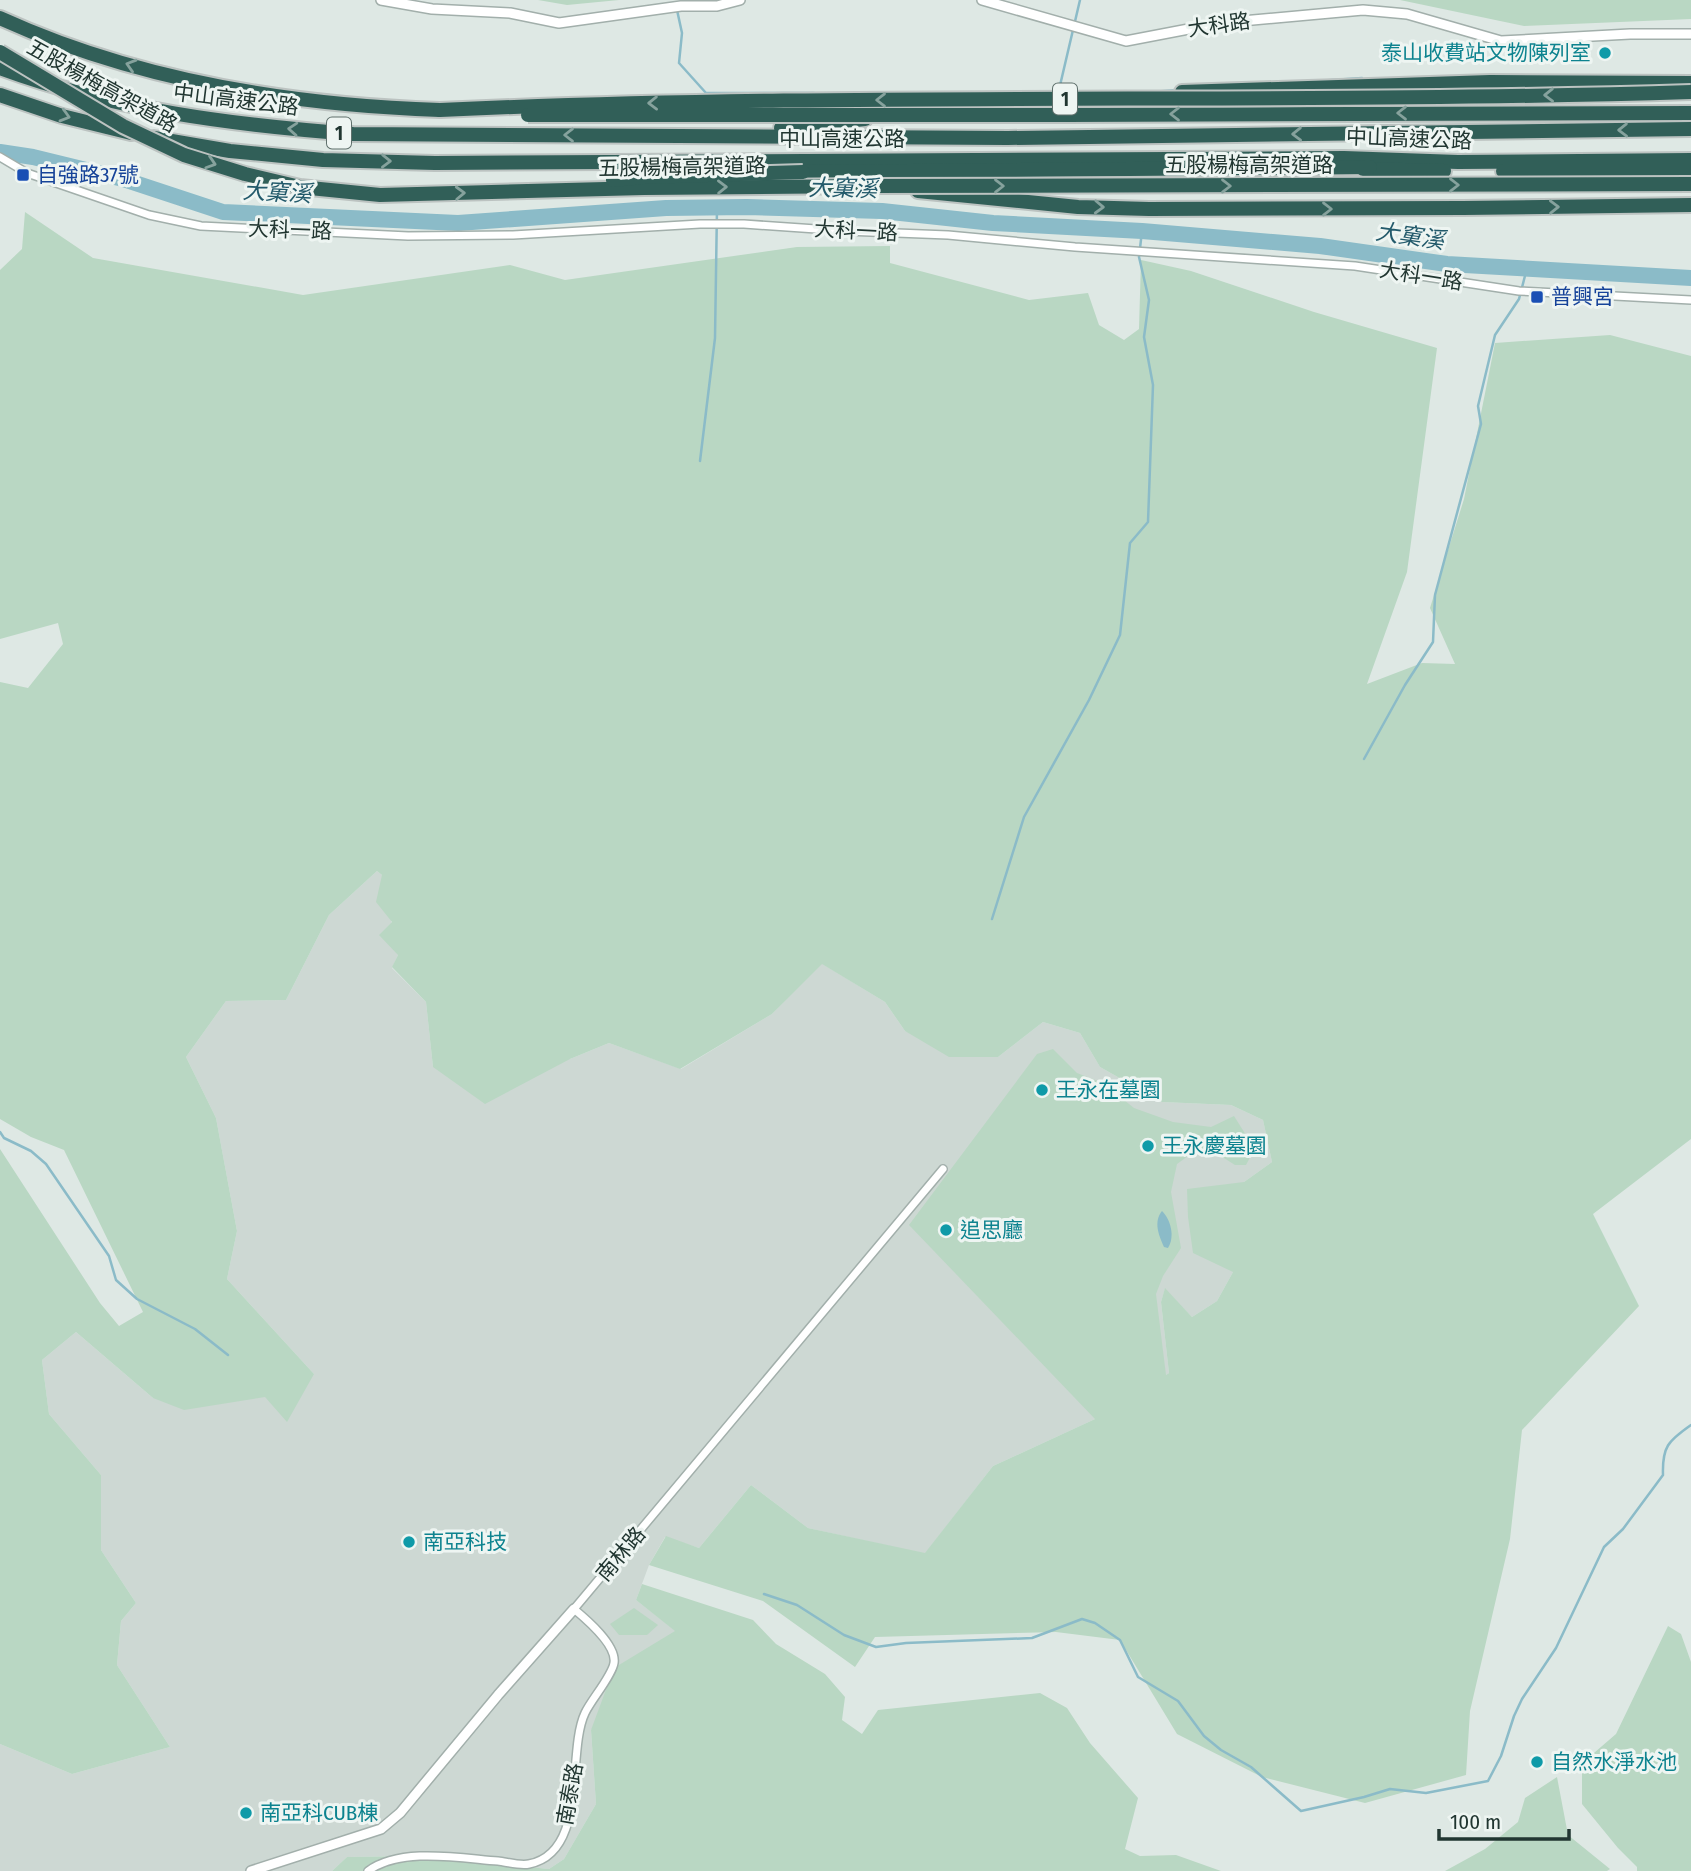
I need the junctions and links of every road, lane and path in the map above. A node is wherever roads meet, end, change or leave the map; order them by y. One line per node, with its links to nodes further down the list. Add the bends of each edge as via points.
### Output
1 (381, 0): 2 (street, via 432,9 510,13 559,23)
2 (740, 0)
3 (982, 0): 5 (street, 大科路, via 1126,41 1220,23 1363,10 1407,14 1502,41)
4 (0, 18): 11 (highway, 五股楊梅高架道路 / 1, one-way to 4, via 299,100 196,82 96,54)
5 (1691, 34)
6 (0, 52): 22 (highway, 五股楊梅高架道路, one-way to 22, bridge, via 123,126 184,155 245,174 300,187 380,195)
7 (0, 68): 14 (highway, 中山高速公路 / 1, one-way to 7, via 365,134 266,127 169,113)
8 (1691, 83): 14 (highway, via 1490,82 1072,94 839,123)
9 (1691, 92): 11 (highway, 五股楊梅高架道路 / 1, one-way to 11, bridge, via 729,101)
10 (0, 95): 17 (highway, 中山高速公路 / 1, one-way to 17, via 141,136 230,151 323,160)
11 (440, 110): 12 (highway, one-way to 11, bridge, via 565,116)
12 (1691, 113)
13 (1691, 129): 14 (highway, 中山高速公路 / 1, one-way to 14, via 1007,138)
14 (686, 136)
15 (0, 157): 24 (street, 大科一路, via 27,173 149,215 201,226 421,236 744,224 1355,266 1518,291)
16 (1691, 160): 18 (highway, 中山高速公路 / 1)
17 (617, 161): 18 (highway, 中山高速公路 / 1, via 1345,158); 23 (highway, one-way to 23, via 1078,207)
18 (1458, 162): 19 (highway)
19 (1337, 169): 20 (highway); 22 (highway, bridge, via 644,177)
20 (1691, 171)
21 (1691, 184): 22 (highway, 五股楊梅高架道路, one-way to 21, bridge)
22 (507, 191)
23 (1691, 205)
24 (1691, 300)
25 (943, 1169): 26 (street, 南林路)
26 (574, 1609): 27 (street, 南林路, via 382,1829); 28 (street, 南泰路, via 595,1626 613,1653 614,1663 584,1714 570,1814 557,1847 529,1864 433,1856 391,1859)
27 (251, 1871)
28 (368, 1871)

